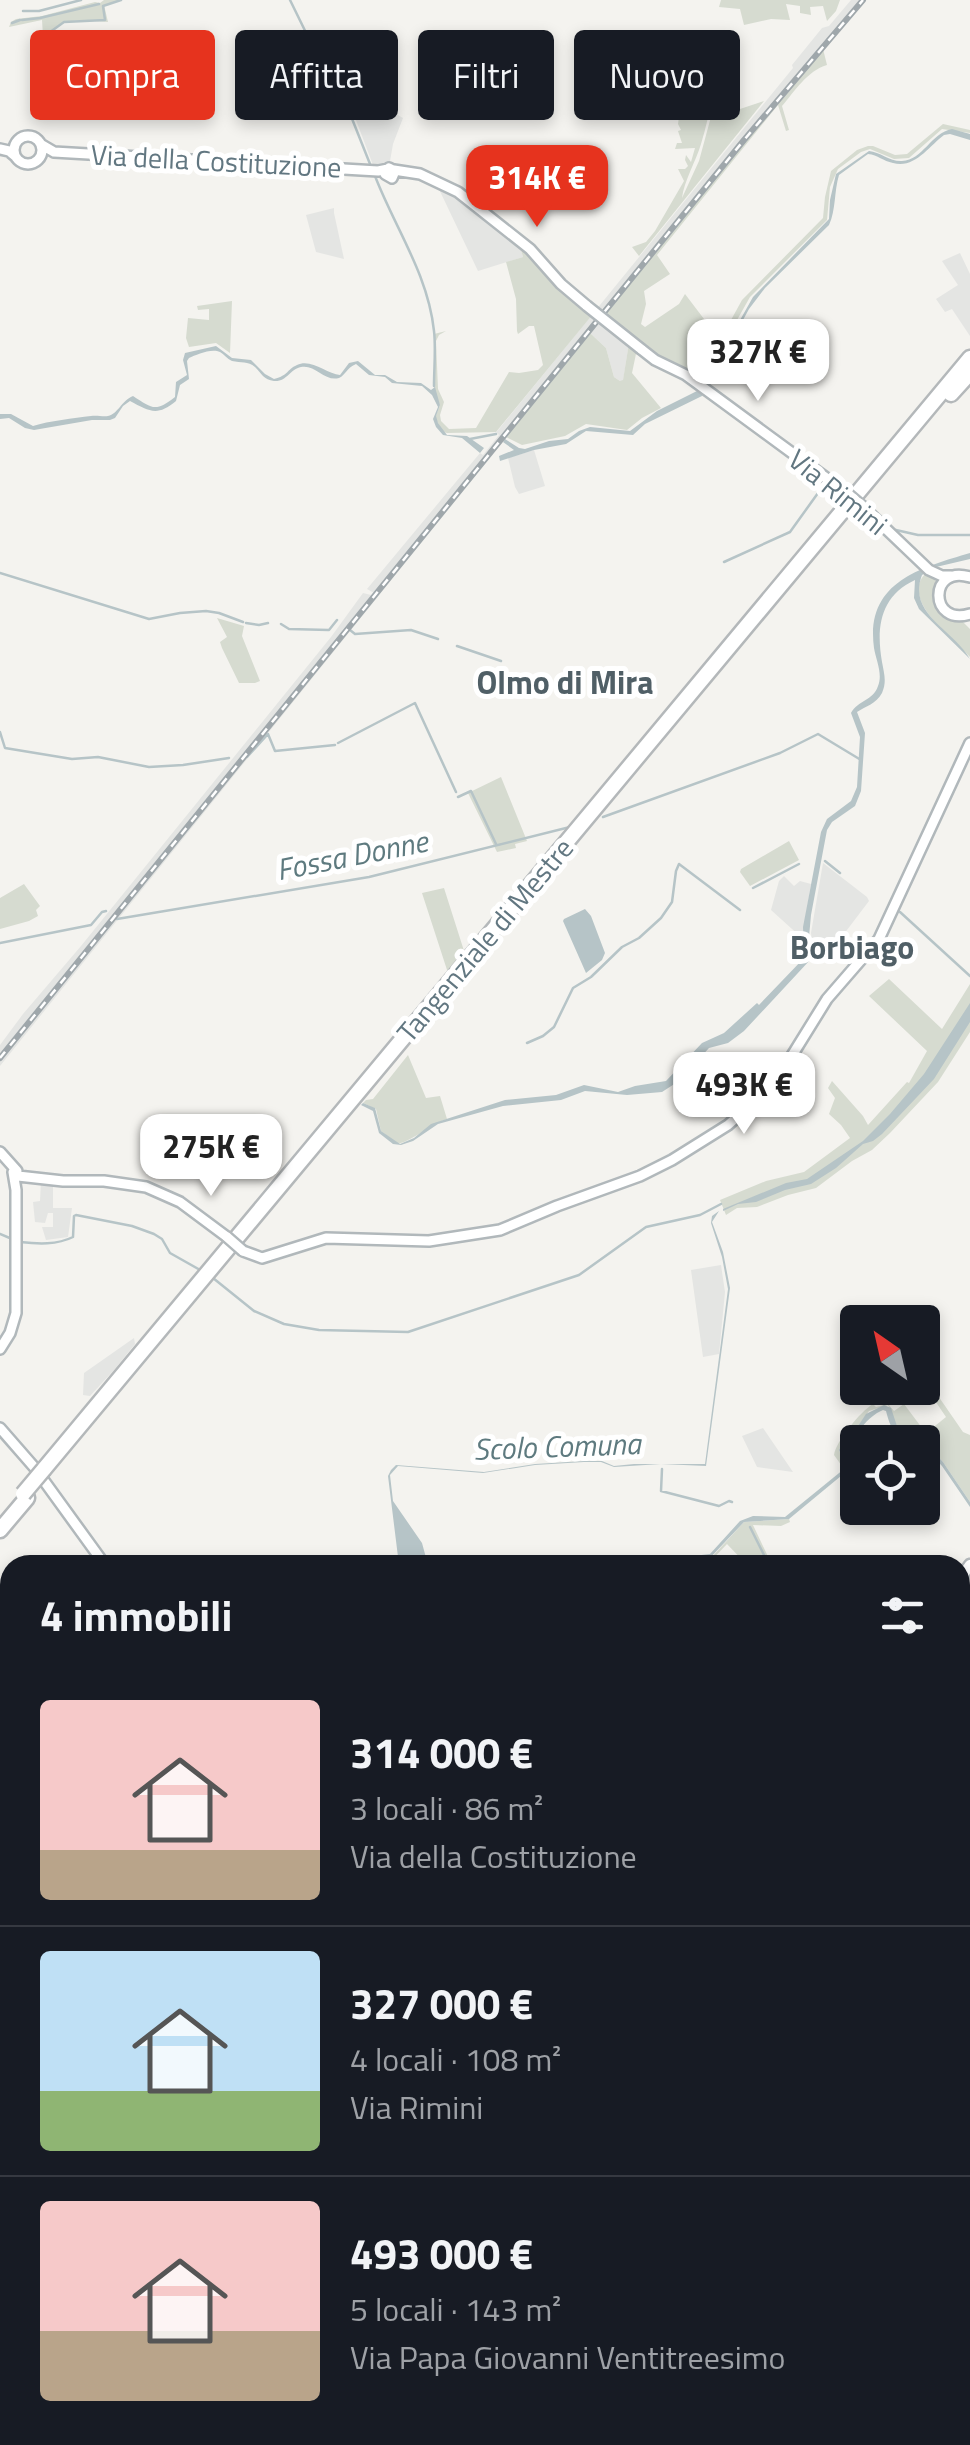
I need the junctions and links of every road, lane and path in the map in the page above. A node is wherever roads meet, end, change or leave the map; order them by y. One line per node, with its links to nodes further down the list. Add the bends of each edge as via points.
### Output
1 (16, 144): 2 (main road, via 29,136); 3 (main road); 5 (main road)
2 (42, 145): 4 (main road, Via della Costituzione); 6 (main road)
3 (2, 149): 5 (main road)
4 (54, 152): 6 (main road, Via della Costituzione); 9 (main road, Via della Costituzione, bridge, via 420,174 496,220 640,349)
5 (15, 156): 6 (main road, via 28,164)
6 (40, 158)
7 (970, 358): 18 (highway, Tangenziale di Mestre)
8 (970, 370): 18 (highway, Tangenziale di Mestre)
9 (703, 388): 10 (main road, Via Rimini, bridge, via 848,494)
10 (928, 569): 12 (main road); 13 (main road, Via Rimini)
11 (968, 575): 12 (main road)
12 (951, 576): 13 (main road)
13 (940, 589): 15 (main road, Via Rimini, via 943,608)
14 (970, 614): 15 (main road)
15 (956, 616): 16 (main road)
16 (970, 626)
17 (970, 743): 20 (main road, bridge, via 879,939 827,999 775,1083 728,1124 640,1176 500,1230 428,1241 326,1238 262,1258 157,1190)
18 (355, 1100): 23 (highway, Tangenziale di Mestre, bridge)
19 (0, 1152): 20 (main road)
20 (16, 1173): 21 (main road, via 15,1320)
21 (0, 1349)
22 (0, 1428): 24 (main road)
23 (2, 1527)
24 (98, 1555)

